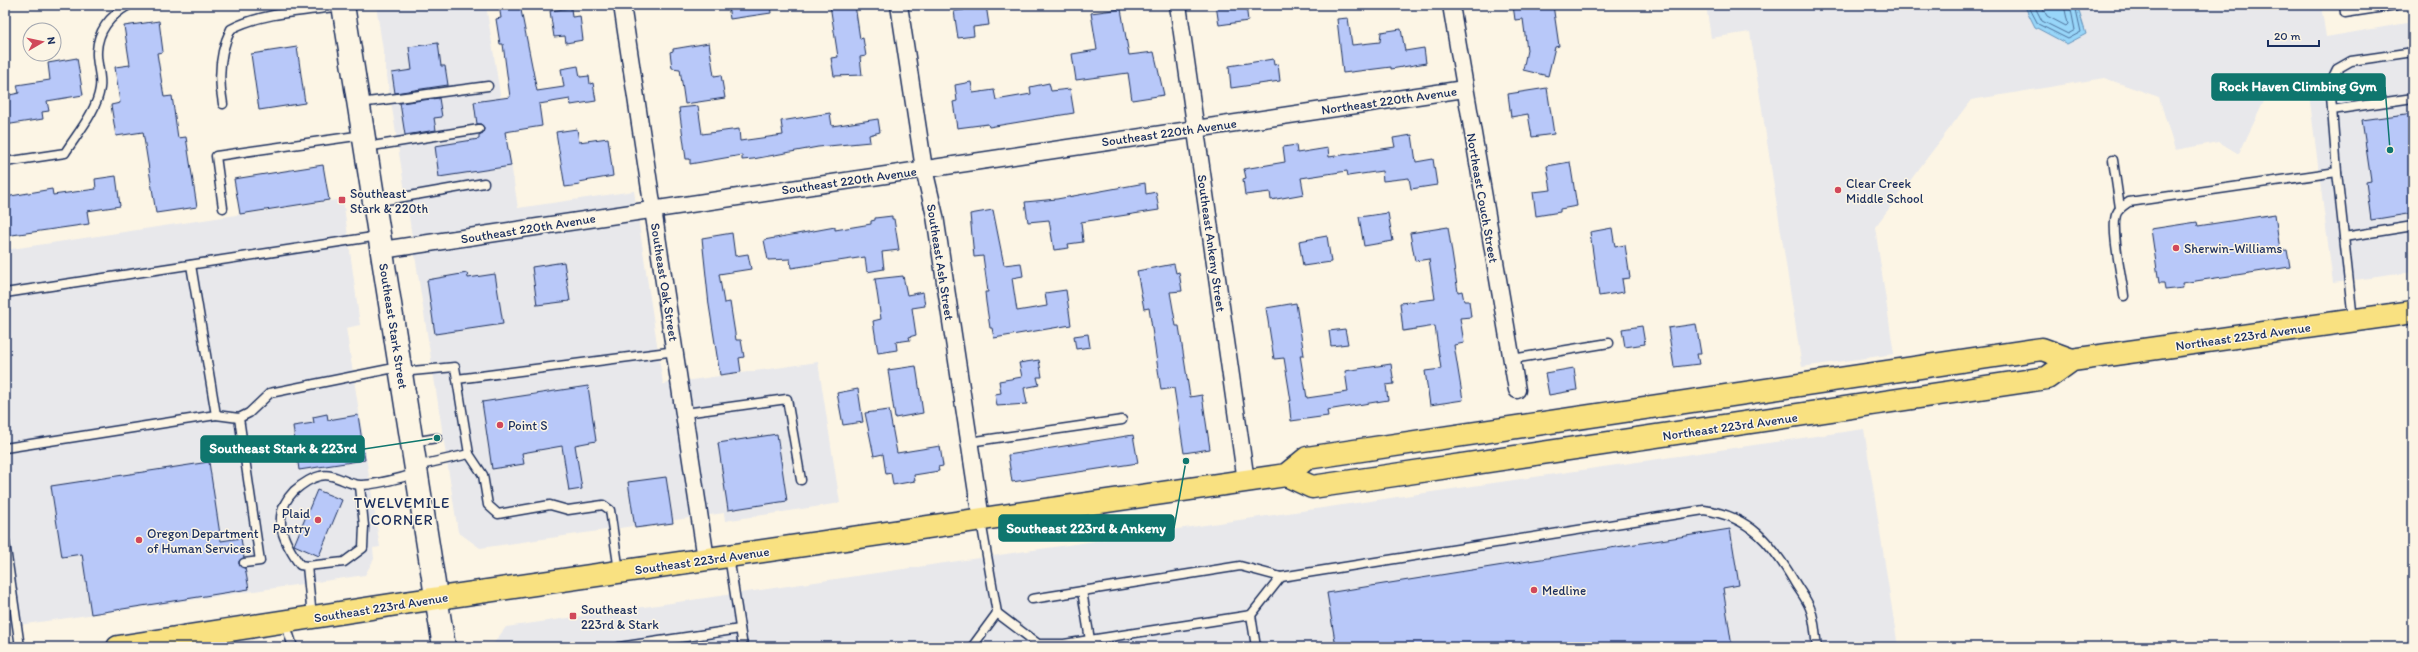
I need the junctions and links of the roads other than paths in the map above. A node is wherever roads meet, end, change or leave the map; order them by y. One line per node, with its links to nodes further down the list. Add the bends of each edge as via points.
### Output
1 (129, 5): 21 (lane, via 107,22 101,34 97,51 100,88 94,107 65,153)
2 (343, 5): 13 (main road, Southeast Stark Street); 14 (lane, via 244,22 230,28 221,56 219,79)
3 (622, 5): 28 (street, Southeast Oak Street)
4 (899, 5): 22 (street, Southeast Ash Street)
5 (1178, 5): 18 (street, Southeast Ankeny Street)
6 (1451, 5): 11 (street, Northeast Couch Street)
7 (2344, 5): 8 (lane, via 2345,13)
8 (2397, 5)
9 (2413, 52): 15 (lane, via 2351,61 2337,69 2330,83)
10 (488, 86): 13 (lane)
11 (1464, 89): 16 (street, Northeast 220th Avenue); 39 (street, Northeast Couch Street)
12 (2413, 98): 15 (lane)
13 (358, 103): 19 (main road, Southeast Stark Street)
14 (223, 104)
15 (2332, 110): 23 (lane)
16 (1315, 111): 18 (street, Southeast 220th Avenue)
17 (479, 129): 19 (lane)
18 (1195, 129): 22 (street, Southeast 220th Avenue); 56 (street, Southeast Ankeny Street)
19 (364, 141): 25 (main road, Southeast Stark Street); 26 (lane, via 216,156)
20 (2113, 160): 27 (lane)
21 (5, 162)
22 (924, 169): 28 (street, Southeast 220th Avenue); 50 (street, Southeast Ash Street, via 935,216)
23 (2337, 172): 27 (lane, via 2129,202); 30 (lane)
24 (484, 183): 25 (lane)
25 (374, 202): 31 (main road, Southeast Stark Street)
26 (223, 208)
27 (2120, 208): 34 (lane, via 2116,215 2115,227)
28 (654, 209): 31 (street, Southeast 220th Avenue); 38 (street, Southeast Oak Street)
29 (2413, 226): 30 (lane)
30 (2344, 236): 36 (lane)
31 (381, 243): 32 (lane); 41 (main road, Southeast Stark Street)
32 (192, 265): 33 (lane); 45 (lane)
33 (5, 293)
34 (2124, 296)
35 (2413, 312): 36 (main road, Northeast 223rd Avenue)
36 (2353, 320): 40 (main road, Northeast 223rd Avenue)
37 (1610, 343): 39 (lane)
38 (676, 351): 42 (lane); 44 (street, Southeast Oak Street)
39 (1512, 359): 43 (street, Northeast Couch Street)
40 (2072, 360): 54 (main road, Northeast 223rd Avenue, via 2042,349 1307,458); 54 (main road, Northeast 223rd Avenue, via 2047,378 1381,477 1312,487)
41 (400, 370): 42 (lane, via 455,367); 46 (lane, via 270,393 249,413); 49 (main road, Southeast Stark Street)
42 (457, 379): 52 (lane)
43 (1517, 390)
44 (685, 413): 55 (lane, via 787,399); 61 (street, Southeast Oak Street)
45 (216, 415): 46 (lane); 51 (lane)
46 (239, 418): 62 (lane, via 260,561)
47 (1122, 420): 50 (lane)
48 (437, 438): 49 (lane)
49 (412, 442): 53 (main road, Southeast Stark Street)
50 (969, 442): 58 (street, Southeast Ash Street)
51 (5, 448)
52 (469, 454): 53 (lane); 64 (lane, via 483,475 488,505 498,514 550,505 568,510 603,505 610,510)
53 (416, 470): 57 (lane); 67 (main road, Southeast Stark Street)
54 (1286, 475): 56 (main road, Southeast 223rd Avenue)
55 (801, 480)
56 (1246, 480): 58 (main road, Southeast 223rd Avenue)
57 (360, 486): 63 (lane, via 364,526 363,548 344,562); 63 (lane, via 334,476 321,476 300,485 284,501 281,516 282,535 300,565)
58 (981, 519): 60 (main road, Southeast 223rd Avenue); 69 (lane)
59 (5, 542): 75 (lane)
60 (729, 556): 61 (main road, Southeast 223rd Avenue); 73 (lane)
61 (706, 559): 64 (main road, Southeast 223rd Avenue)
62 (244, 563)
63 (307, 566): 71 (lane)
64 (619, 572): 67 (main road, Southeast 223rd Avenue)
65 (1281, 577): 66 (lane, via 1240,566); 70 (lane); 83 (lane, via 1704,510 1722,512 1760,535 1776,551 1811,608)
66 (1082, 591): 68 (lane); 74 (lane)
67 (436, 598): 71 (main road, Southeast 223rd Avenue); 78 (main road, Southeast Stark Street)
68 (1032, 599)
69 (996, 613): 74 (lane, via 1038,644); 81 (lane)
70 (1251, 615): 74 (lane); 82 (lane)
71 (312, 617): 72 (main road, Southeast 223rd Avenue)
72 (285, 621): 76 (main road, Southeast 223rd Avenue, via 208,637); 77 (lane)
73 (740, 629): 79 (lane); 80 (lane)
74 (1090, 640)
75 (20, 647)
76 (118, 647)
77 (293, 647)
78 (444, 647)
79 (618, 647)
80 (743, 647)
81 (972, 647)
82 (1256, 647)
83 (1817, 647)

